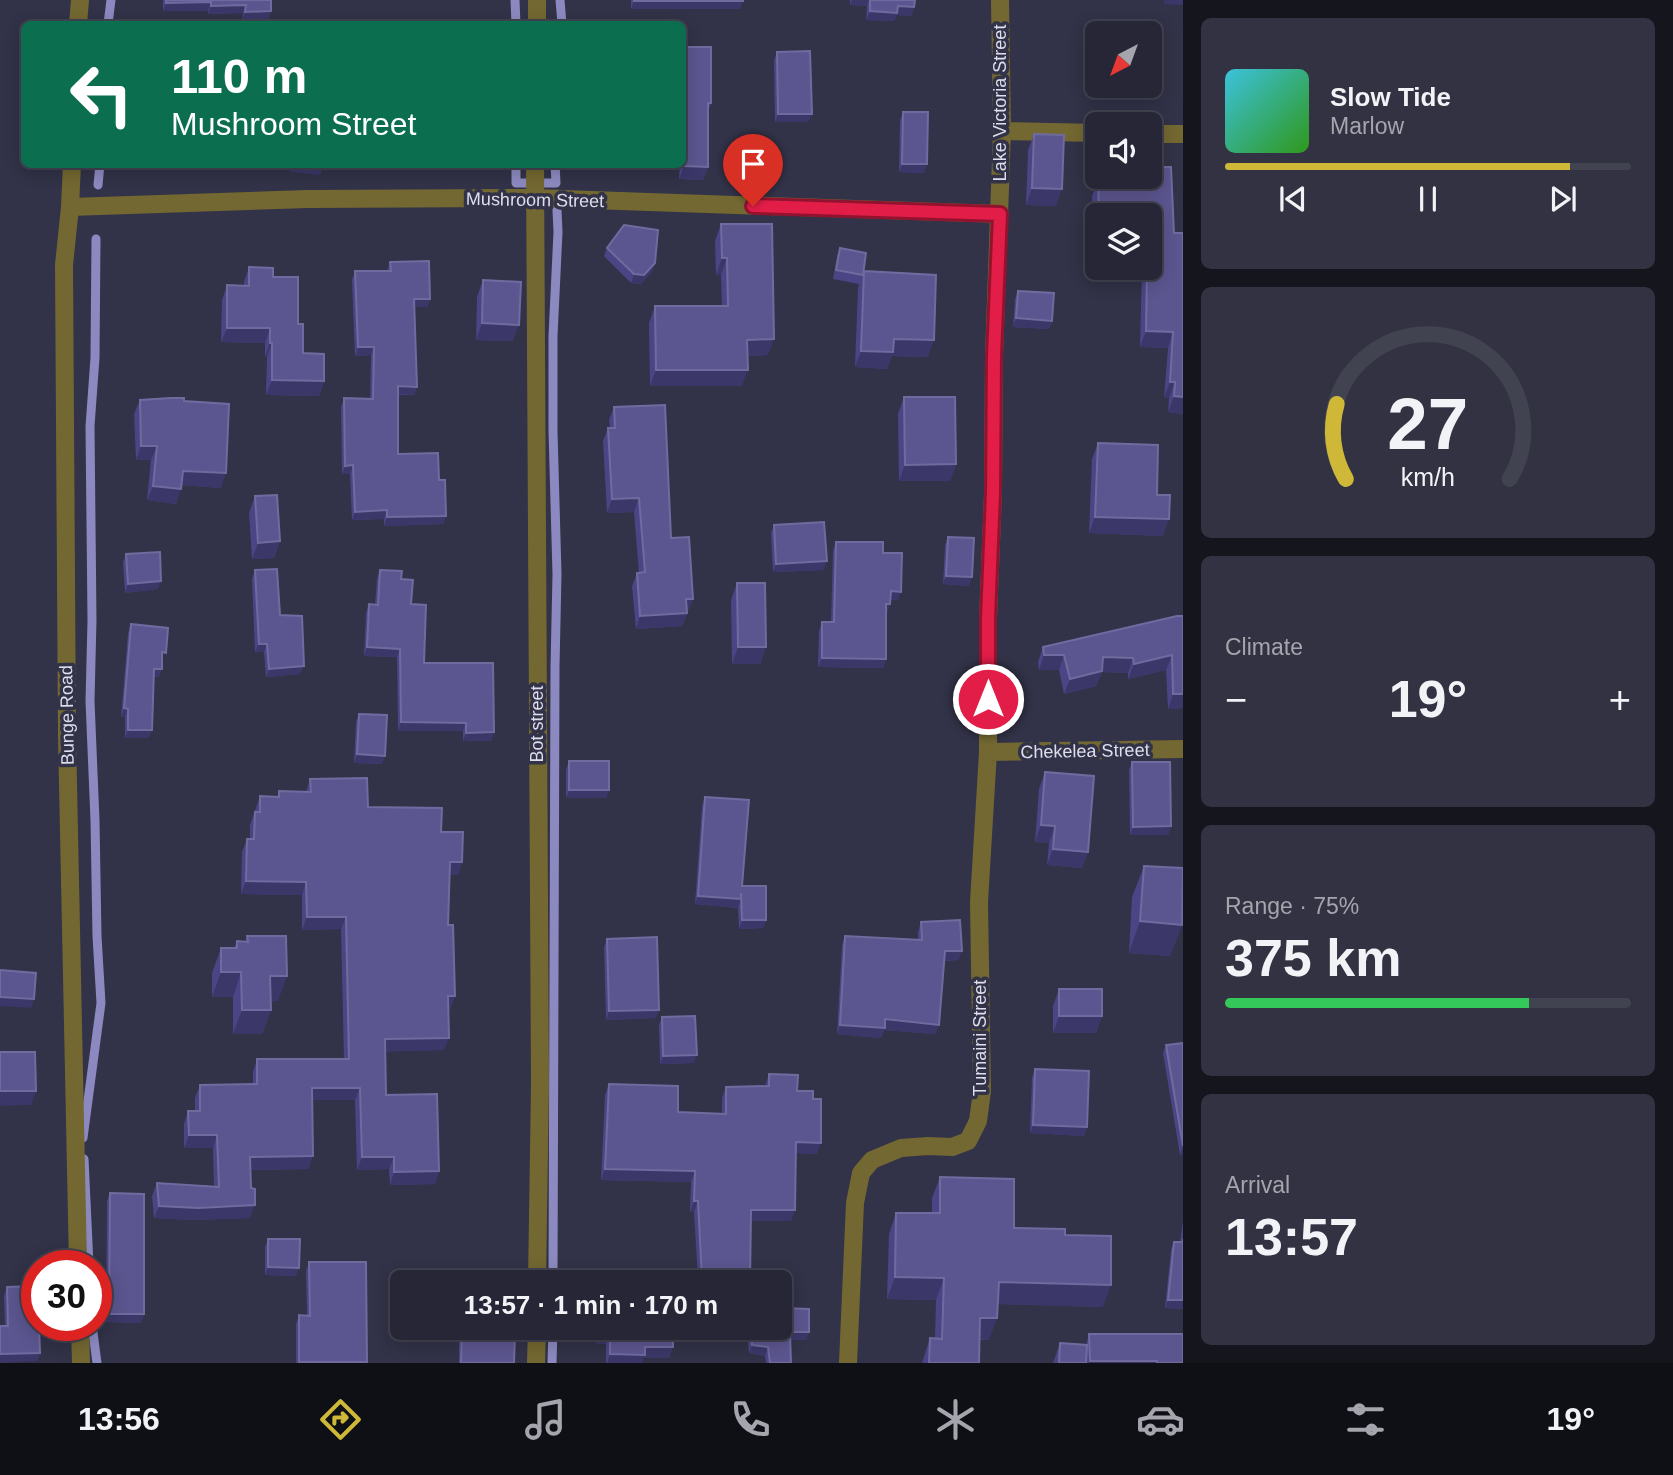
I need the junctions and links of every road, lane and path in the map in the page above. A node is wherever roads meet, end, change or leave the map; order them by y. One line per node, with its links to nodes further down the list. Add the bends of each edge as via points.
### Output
1 (80, 0): 4 (street)
2 (537, 0): 5 (street)
3 (999, 0): 6 (street, Lake Victoria Street)
4 (78, 21)
5 (537, 21)
6 (1002, 131): 7 (street); 14 (street, Lake Victoria Street)
7 (1085, 133)
8 (1162, 134): 9 (street)
9 (1183, 134)
10 (72, 168): 13 (street, Bunge Road)
11 (535, 168): 12 (street, Bot street)
12 (534, 198): 13 (street, Mushroom Street); 14 (street, Mushroom Street); 18 (street, Bot street)
13 (70, 207): 17 (street, Bunge Road, via 64,265 67,722)
14 (1000, 214): 16 (street, Lake Victoria Street)
15 (1183, 749): 16 (street, Chekelea Street)
16 (988, 752): 23 (street, Tumaini Street, via 979,902 982,1091 978,1121 968,1141 952,1147 901,1148 872,1160 861,1173 855,1203)
17 (78, 1250)
18 (537, 1270)
19 (537, 1340): 22 (street)
20 (80, 1341): 21 (street)
21 (81, 1363)
22 (536, 1363)
23 (848, 1363)

